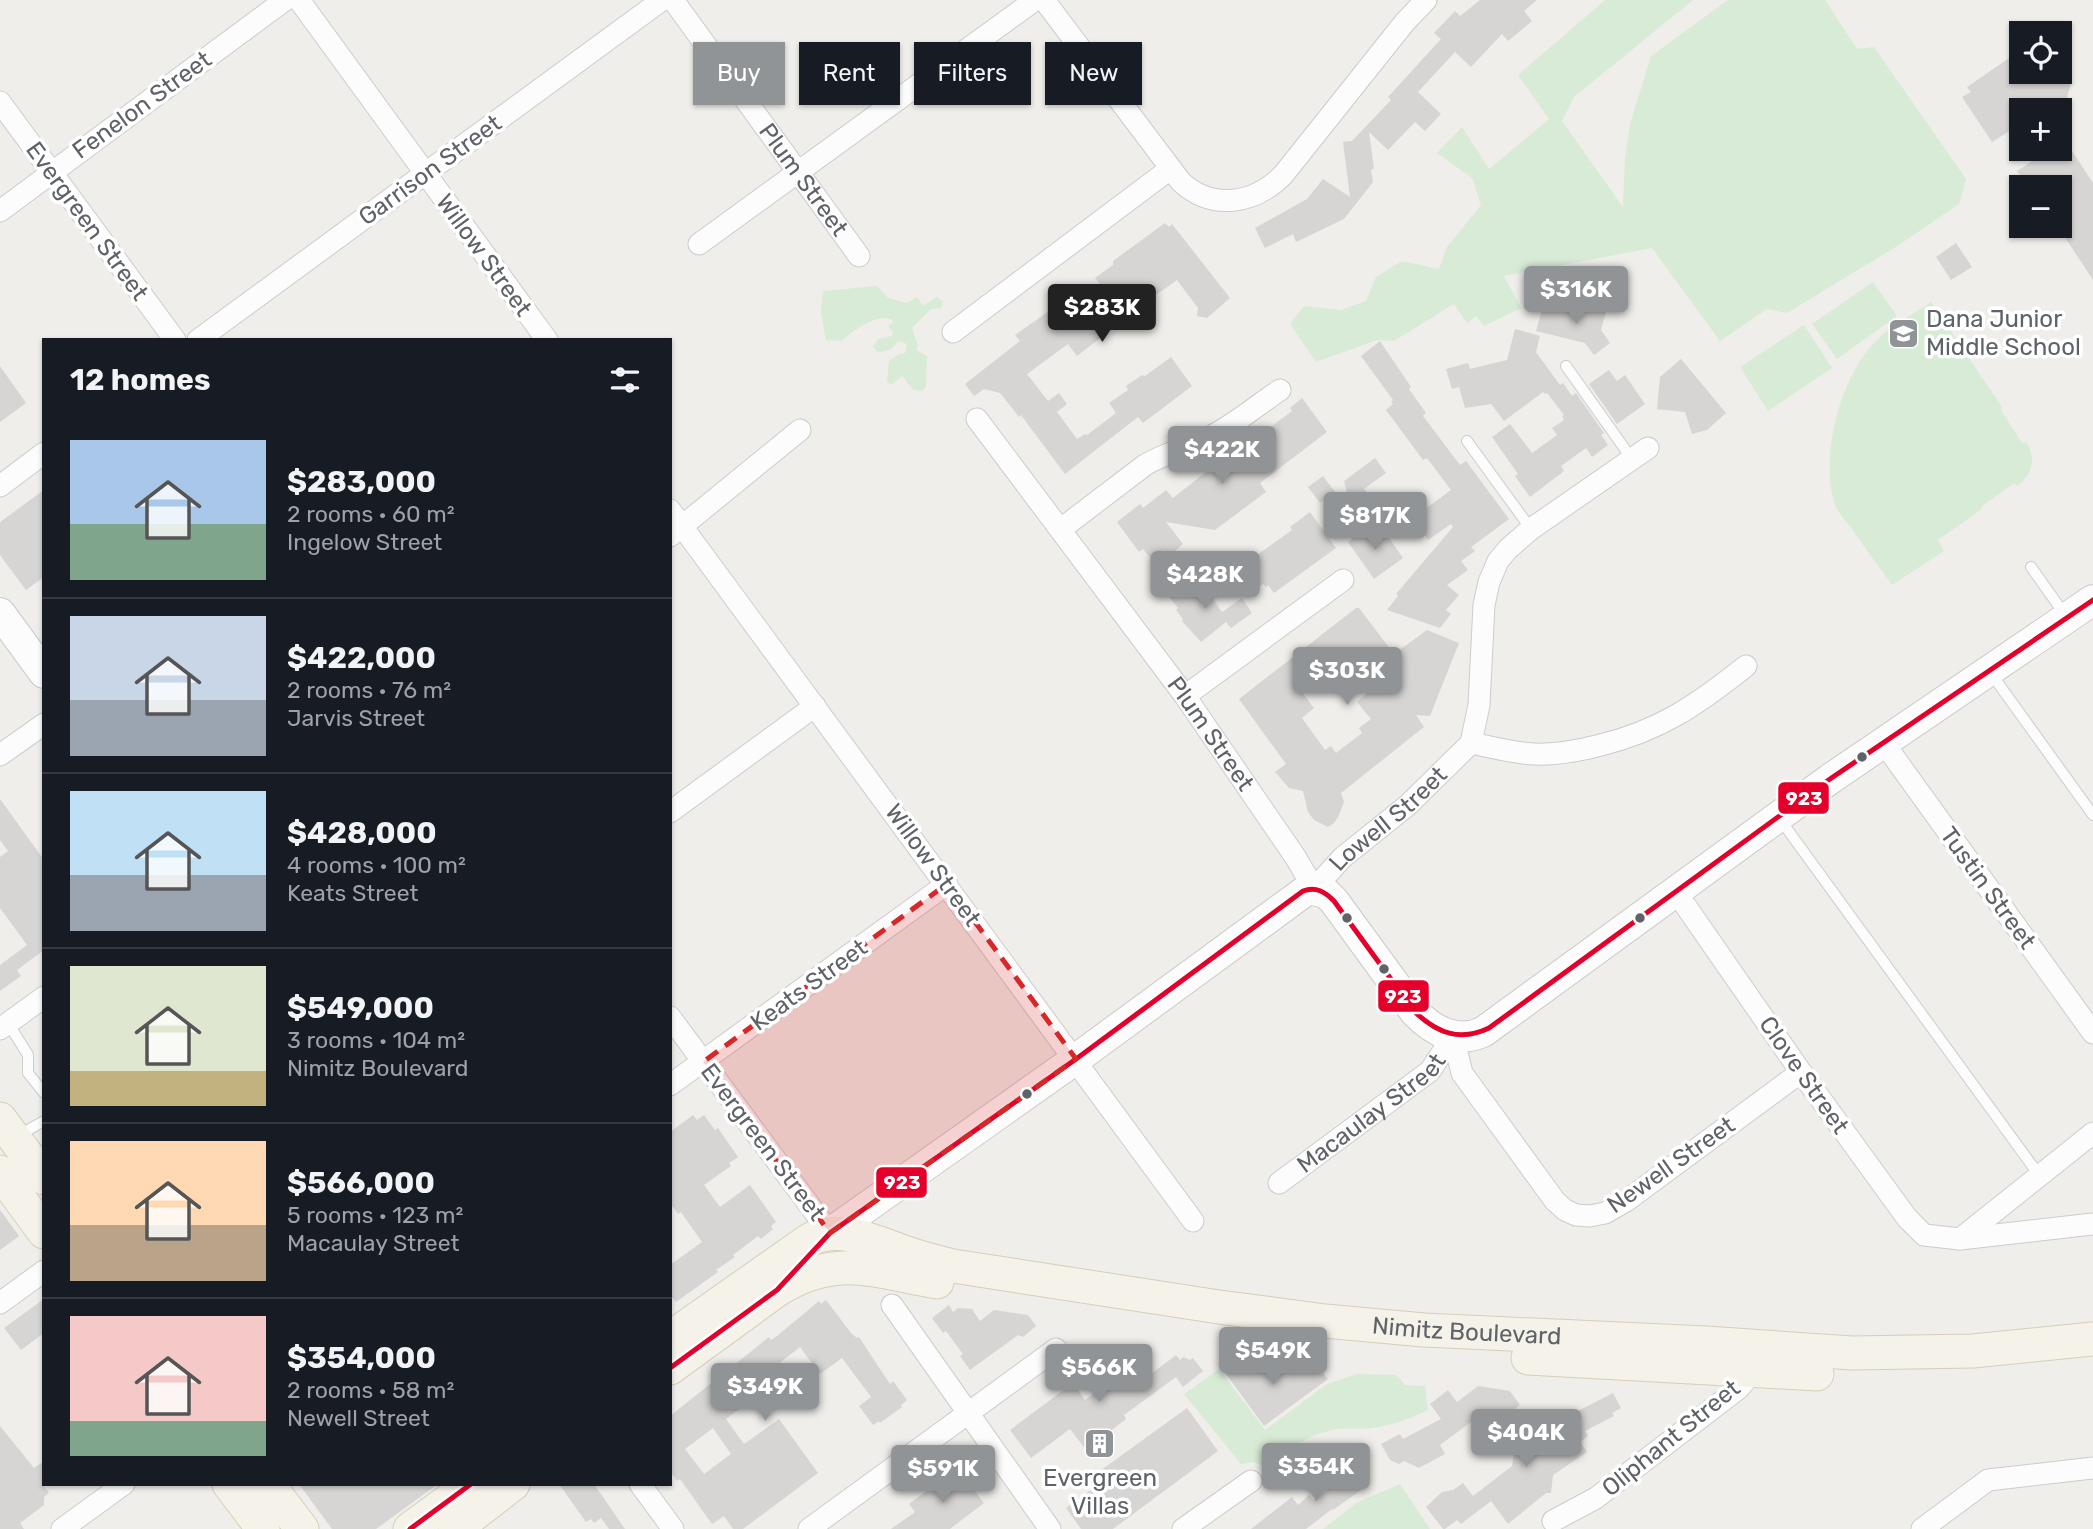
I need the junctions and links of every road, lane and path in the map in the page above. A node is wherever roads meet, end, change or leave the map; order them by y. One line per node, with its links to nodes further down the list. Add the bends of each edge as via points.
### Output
1 (285, 0): 10 (street, Fenelon Street)
2 (299, 0): 12 (street, Willow Street)
3 (662, 0): 12 (street, Garrison Street)
4 (673, 0): 11 (street, Plum Street)
5 (1035, 0): 11 (street)
6 (1044, 0): 9 (street)
7 (1426, 0): 9 (street, via 1283,175 1260,194 1240,200 1213,199 1188,188)
8 (0, 102): 10 (street, Evergreen Street)
9 (1171, 169): 16 (street)
10 (51, 172): 13 (street, Fenelon Street); 17 (street, Evergreen Street)
11 (798, 172): 14 (street); 15 (street, Plum Street)
12 (425, 173): 18 (street, Garrison Street); 19 (street, Willow Street)
13 (0, 211)
14 (699, 244)
15 (859, 256)
16 (953, 332)
17 (174, 338)
18 (201, 338)
19 (546, 338)
20 (1566, 366): 26 (lane)
21 (1280, 390): 29 (street, via 1222,431 1160,456)
22 (977, 419): 29 (street, Plum Street)
23 (800, 430): 28 (street)
24 (1467, 441): 30 (lane)
25 (42, 454): 27 (street)
26 (1640, 454): 30 (street)
27 (0, 486)
28 (674, 524): 40 (street, Willow Street)
29 (1061, 529): 39 (street, Plum Street)
30 (1531, 529): 43 (street, via 1498,561 1486,592 1479,705)
31 (2031, 567): 35 (lane)
32 (1343, 580): 39 (street)
33 (2093, 600): 35 (street)
34 (0, 613): 37 (street)
35 (2067, 617): 38 (street)
36 (1746, 666): 43 (street, via 1669,721 1611,743 1542,754)
37 (42, 670)
38 (1989, 670): 42 (street); 46 (lane)
39 (1185, 696): 49 (street, Plum Street)
40 (816, 706): 45 (street); 48 (street, Willow Street)
41 (42, 725): 44 (street)
42 (1883, 742): 47 (street); 54 (street, Tustin Street)
43 (1471, 743): 49 (street, Lowell Street, via 1408,805 1342,858)
44 (0, 755)
45 (672, 811)
46 (2093, 815)
47 (1778, 816): 50 (street); 66 (lane)
48 (947, 884): 56 (street, Willow Street); 57 (street, Keats Street)
49 (1314, 889): 55 (street, Plum Street, via 1334,901 1420,1016); 56 (street, Lowell Street, via 1303,891)
50 (1676, 892): 55 (street, via 1489,1028 1473,1036); 58 (street, Clove Street)
51 (42, 998): 53 (street)
52 (672, 1020): 57 (street, Evergreen Street)
53 (4, 1026): 60 (lane, via 28,1055 28,1073)
54 (2093, 1033)
55 (1453, 1036): 58 (street, Newell Street, via 1462,1073 1541,1184 1565,1210 1576,1215 1605,1213 1626,1201); 67 (street, Macaulay Street, via 1430,1071)
56 (1076, 1059): 68 (street, Willow Street); 71 (street, Lowell Street)
57 (703, 1062): 59 (street, Keats Street); 71 (street, Evergreen Street)
58 (1801, 1072): 72 (street, Clove Street, via 1907,1218 1924,1235)
59 (672, 1084)
60 (42, 1090)
61 (42, 1121): 62 (lane)
62 (7, 1128): 65 (main road)
63 (2093, 1133): 66 (street)
64 (0, 1172): 70 (main road)
65 (42, 1174)
66 (2039, 1175): 72 (street)
67 (1279, 1183)
68 (1193, 1221)
69 (2093, 1224): 72 (street)
70 (42, 1229)
71 (830, 1234): 74 (main road); 77 (main road, Nimitz Boulevard, via 808,1241); 79 (main road, Nimitz Boulevard, via 862,1237 953,1266 1312,1320)
72 (1954, 1237)
73 (42, 1272): 75 (street)
74 (777, 1290): 83 (main road, Nimitz Boulevard); 84 (main road, Nimitz Boulevard, via 814,1272 863,1267 1286,1339 1375,1349)
75 (0, 1303)
76 (892, 1304): 85 (street)
77 (672, 1337)
78 (2093, 1339): 81 (main road, Nimitz Boulevard, via 1933,1353)
79 (1727, 1345): 81 (main road, Nimitz Boulevard); 84 (street, Oliphant Street)
80 (1056, 1349): 85 (street)
81 (1776, 1349): 84 (street, Oliphant Street)
82 (2093, 1362): 84 (main road, Nimitz Boulevard, via 1936,1375)
83 (672, 1367)
84 (1750, 1372): 94 (street, Oliphant Street, via 1738,1389 1596,1499)
85 (968, 1413): 101 (street); 102 (street)
86 (2093, 1468): 104 (street, via 1988,1480)
87 (1251, 1481): 103 (street)
88 (121, 1486): 95 (street)
89 (231, 1486): 96 (main road)
90 (270, 1486): 97 (main road)
91 (464, 1486): 98 (main road)
92 (510, 1486): 99 (main road)
93 (641, 1486): 100 (street)
94 (1553, 1521)
95 (62, 1529)
96 (263, 1529)
97 (302, 1529)
98 (410, 1529)
99 (455, 1529)
100 (673, 1529)
101 (808, 1529)
102 (1050, 1529)
103 (1183, 1529)
104 (1922, 1529)

